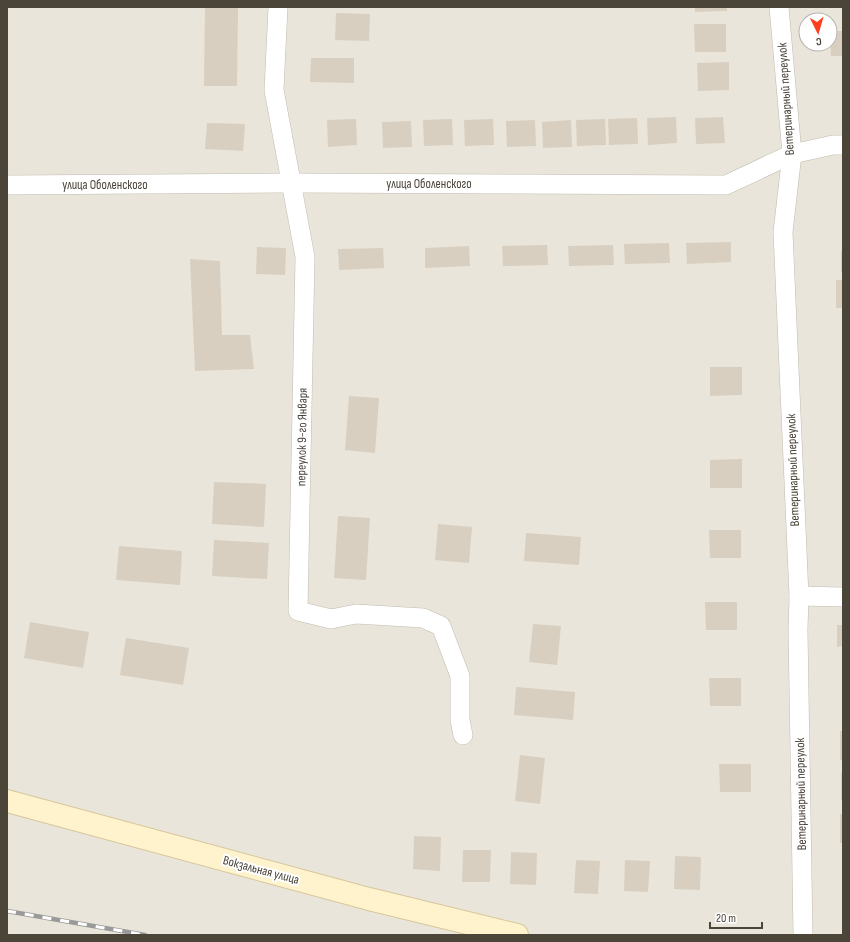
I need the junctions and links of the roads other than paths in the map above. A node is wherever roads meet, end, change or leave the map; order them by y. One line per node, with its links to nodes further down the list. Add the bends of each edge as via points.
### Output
1 (278, 7): 5 (street, переулок 9-го Января, via 274,90)
2 (779, 7): 4 (street, Ветеринарный переулок)
3 (843, 145): 4 (street, улица Оболенского)
4 (792, 154): 5 (street, улица Оболенского, via 726,185); 7 (street, Ветеринарный переулок, via 783,232)
5 (291, 183): 6 (street, улица Оболенского); 9 (street, переулок 9-го Января, via 305,257 298,611 331,619 356,614 423,618 441,626 460,676)
6 (7, 185)
7 (799, 596): 8 (street); 12 (street, Ветеринарный переулок)
8 (843, 597)
9 (462, 735)
10 (7, 801): 11 (main road, Вокзальная улица, via 369,899)
11 (517, 935)
12 (803, 935)

